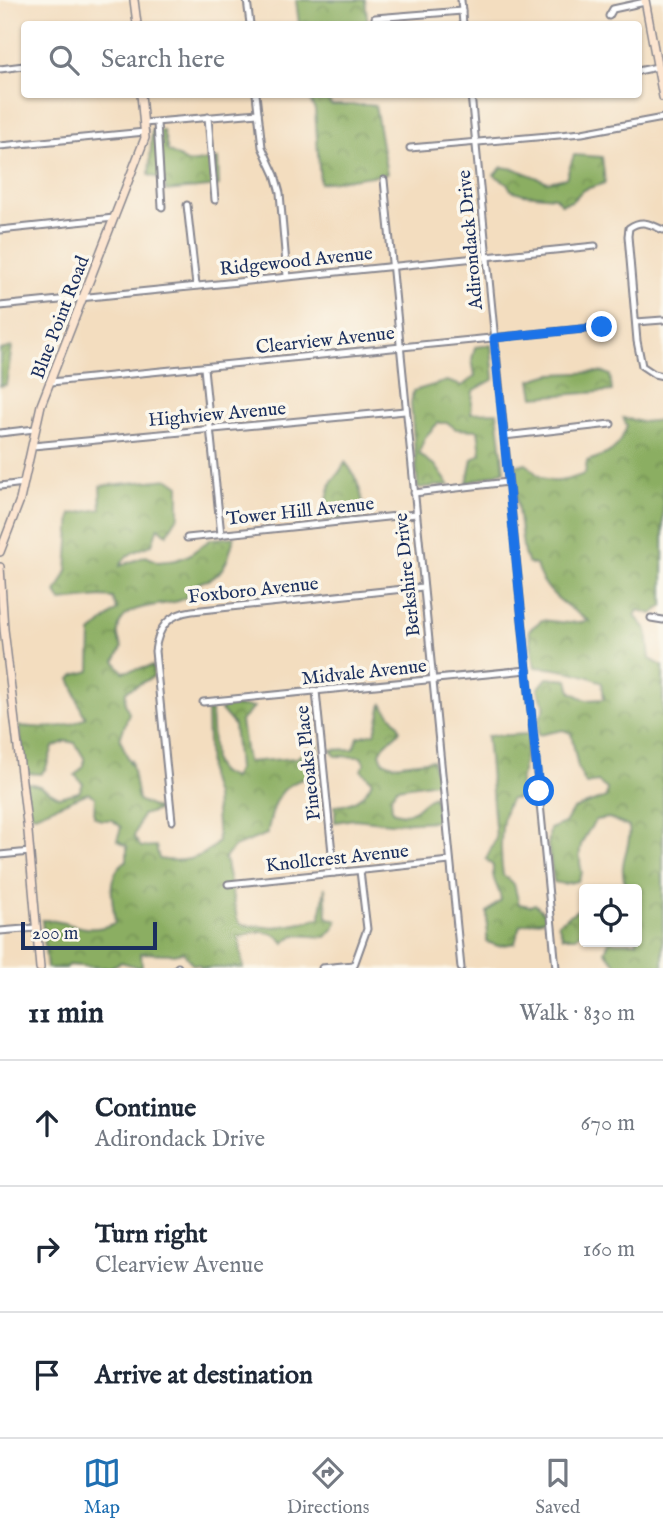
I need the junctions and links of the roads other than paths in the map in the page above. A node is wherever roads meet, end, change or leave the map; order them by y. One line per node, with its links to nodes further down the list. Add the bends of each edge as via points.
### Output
1 (134, 0): 8 (street)
2 (247, 0): 9 (street)
3 (461, 0): 5 (street)
4 (645, 1): 6 (street, via 614,9); 12 (street)
5 (462, 11): 7 (street); 10 (street)
6 (609, 16)
7 (375, 18)
8 (137, 21)
9 (250, 21)
10 (463, 21)
11 (21, 66): 13 (street)
12 (657, 67): 14 (street); 15 (street)
13 (0, 69)
14 (642, 70)
15 (663, 97)
16 (141, 98): 23 (street, Blue Point Road)
17 (256, 98): 19 (street)
18 (471, 98): 24 (street, Adirondack Drive)
19 (258, 113): 20 (street); 37 (street, via 262,147 280,192)
20 (208, 117): 22 (street); 28 (street)
21 (663, 118): 24 (street, via 582,133)
22 (157, 123): 23 (street); 30 (street)
23 (145, 128): 25 (street); 31 (street, Blue Point Road)
24 (475, 142): 26 (street); 35 (street, Adirondack Drive)
25 (0, 146)
26 (410, 148)
27 (384, 180): 36 (street, Berkshire Drive)
28 (215, 200)
29 (187, 205): 38 (street)
30 (162, 207)
31 (114, 218): 32 (street); 39 (street, Blue Point Road)
32 (0, 230)
33 (663, 230): 42 (street, via 646,223 629,228)
34 (595, 246): 35 (street, Ridgewood Avenue)
35 (486, 256): 36 (street, Ridgewood Avenue); 44 (street, Adirondack Drive)
36 (392, 266): 37 (street, Ridgewood Avenue); 45 (street, Berkshire Drive)
37 (287, 276): 38 (street, Ridgewood Avenue)
38 (196, 285): 39 (street, Ridgewood Avenue)
39 (83, 298): 40 (street, Ridgewood Avenue); 48 (street, Blue Point Road)
40 (0, 306)
41 (663, 320): 42 (street)
42 (636, 322): 47 (street, via 642,366)
43 (602, 327): 44 (street, Clearview Avenue)
44 (494, 338): 45 (street, Clearview Avenue); 54 (street, Adirondack Drive)
45 (399, 347): 46 (street, Clearview Avenue); 49 (street, Berkshire Drive)
46 (204, 368): 48 (street, Clearview Avenue); 52 (street)
47 (663, 376)
48 (51, 382): 51 (street, Blue Point Road)
49 (405, 411): 52 (street, Highview Avenue); 59 (street, Berkshire Drive)
50 (611, 425): 54 (street)
51 (35, 429): 53 (street); 55 (street, Blue Point Road)
52 (210, 430): 55 (street, Highview Avenue); 61 (street)
53 (0, 433)
54 (504, 436): 56 (street, Adirondack Drive)
55 (33, 446): 57 (street, Blue Point Road)
56 (508, 482): 59 (street); 69 (street, Adirondack Drive)
57 (24, 483): 58 (street); 63 (street, Blue Point Road)
58 (0, 486)
59 (414, 492): 60 (street, Berkshire Drive)
60 (416, 514): 61 (street, Tower Hill Avenue); 65 (street, Berkshire Drive)
61 (221, 535): 62 (street, Tower Hill Avenue)
62 (187, 538)
63 (0, 552)
64 (0, 567): 68 (street)
65 (423, 587): 70 (street, Berkshire Drive); 73 (street, Foxboro Avenue, via 182,612 164,623 155,651)
66 (651, 618): 67 (street)
67 (663, 620)
68 (2, 629): 74 (street)
69 (527, 670): 70 (street, Midvale Avenue); 86 (street, Adirondack Drive)
70 (433, 680): 71 (street, Midvale Avenue); 76 (street, Berkshire Drive)
71 (316, 691): 72 (street, Midvale Avenue); 78 (street, Pineoaks Place)
72 (203, 702)
73 (172, 821)
74 (30, 852): 75 (street); 80 (street)
75 (0, 855)
76 (450, 861): 77 (street, Knollcrest Avenue); 85 (street, Berkshire Drive)
77 (360, 871): 78 (street, Knollcrest Avenue); 82 (street, via 367,929)
78 (334, 873): 79 (street, Knollcrest Avenue)
79 (228, 884)
80 (36, 928): 81 (street); 83 (street)
81 (0, 931)
82 (354, 966): 84 (street)
83 (40, 968)
84 (322, 968)
85 (461, 968)
86 (556, 968)

